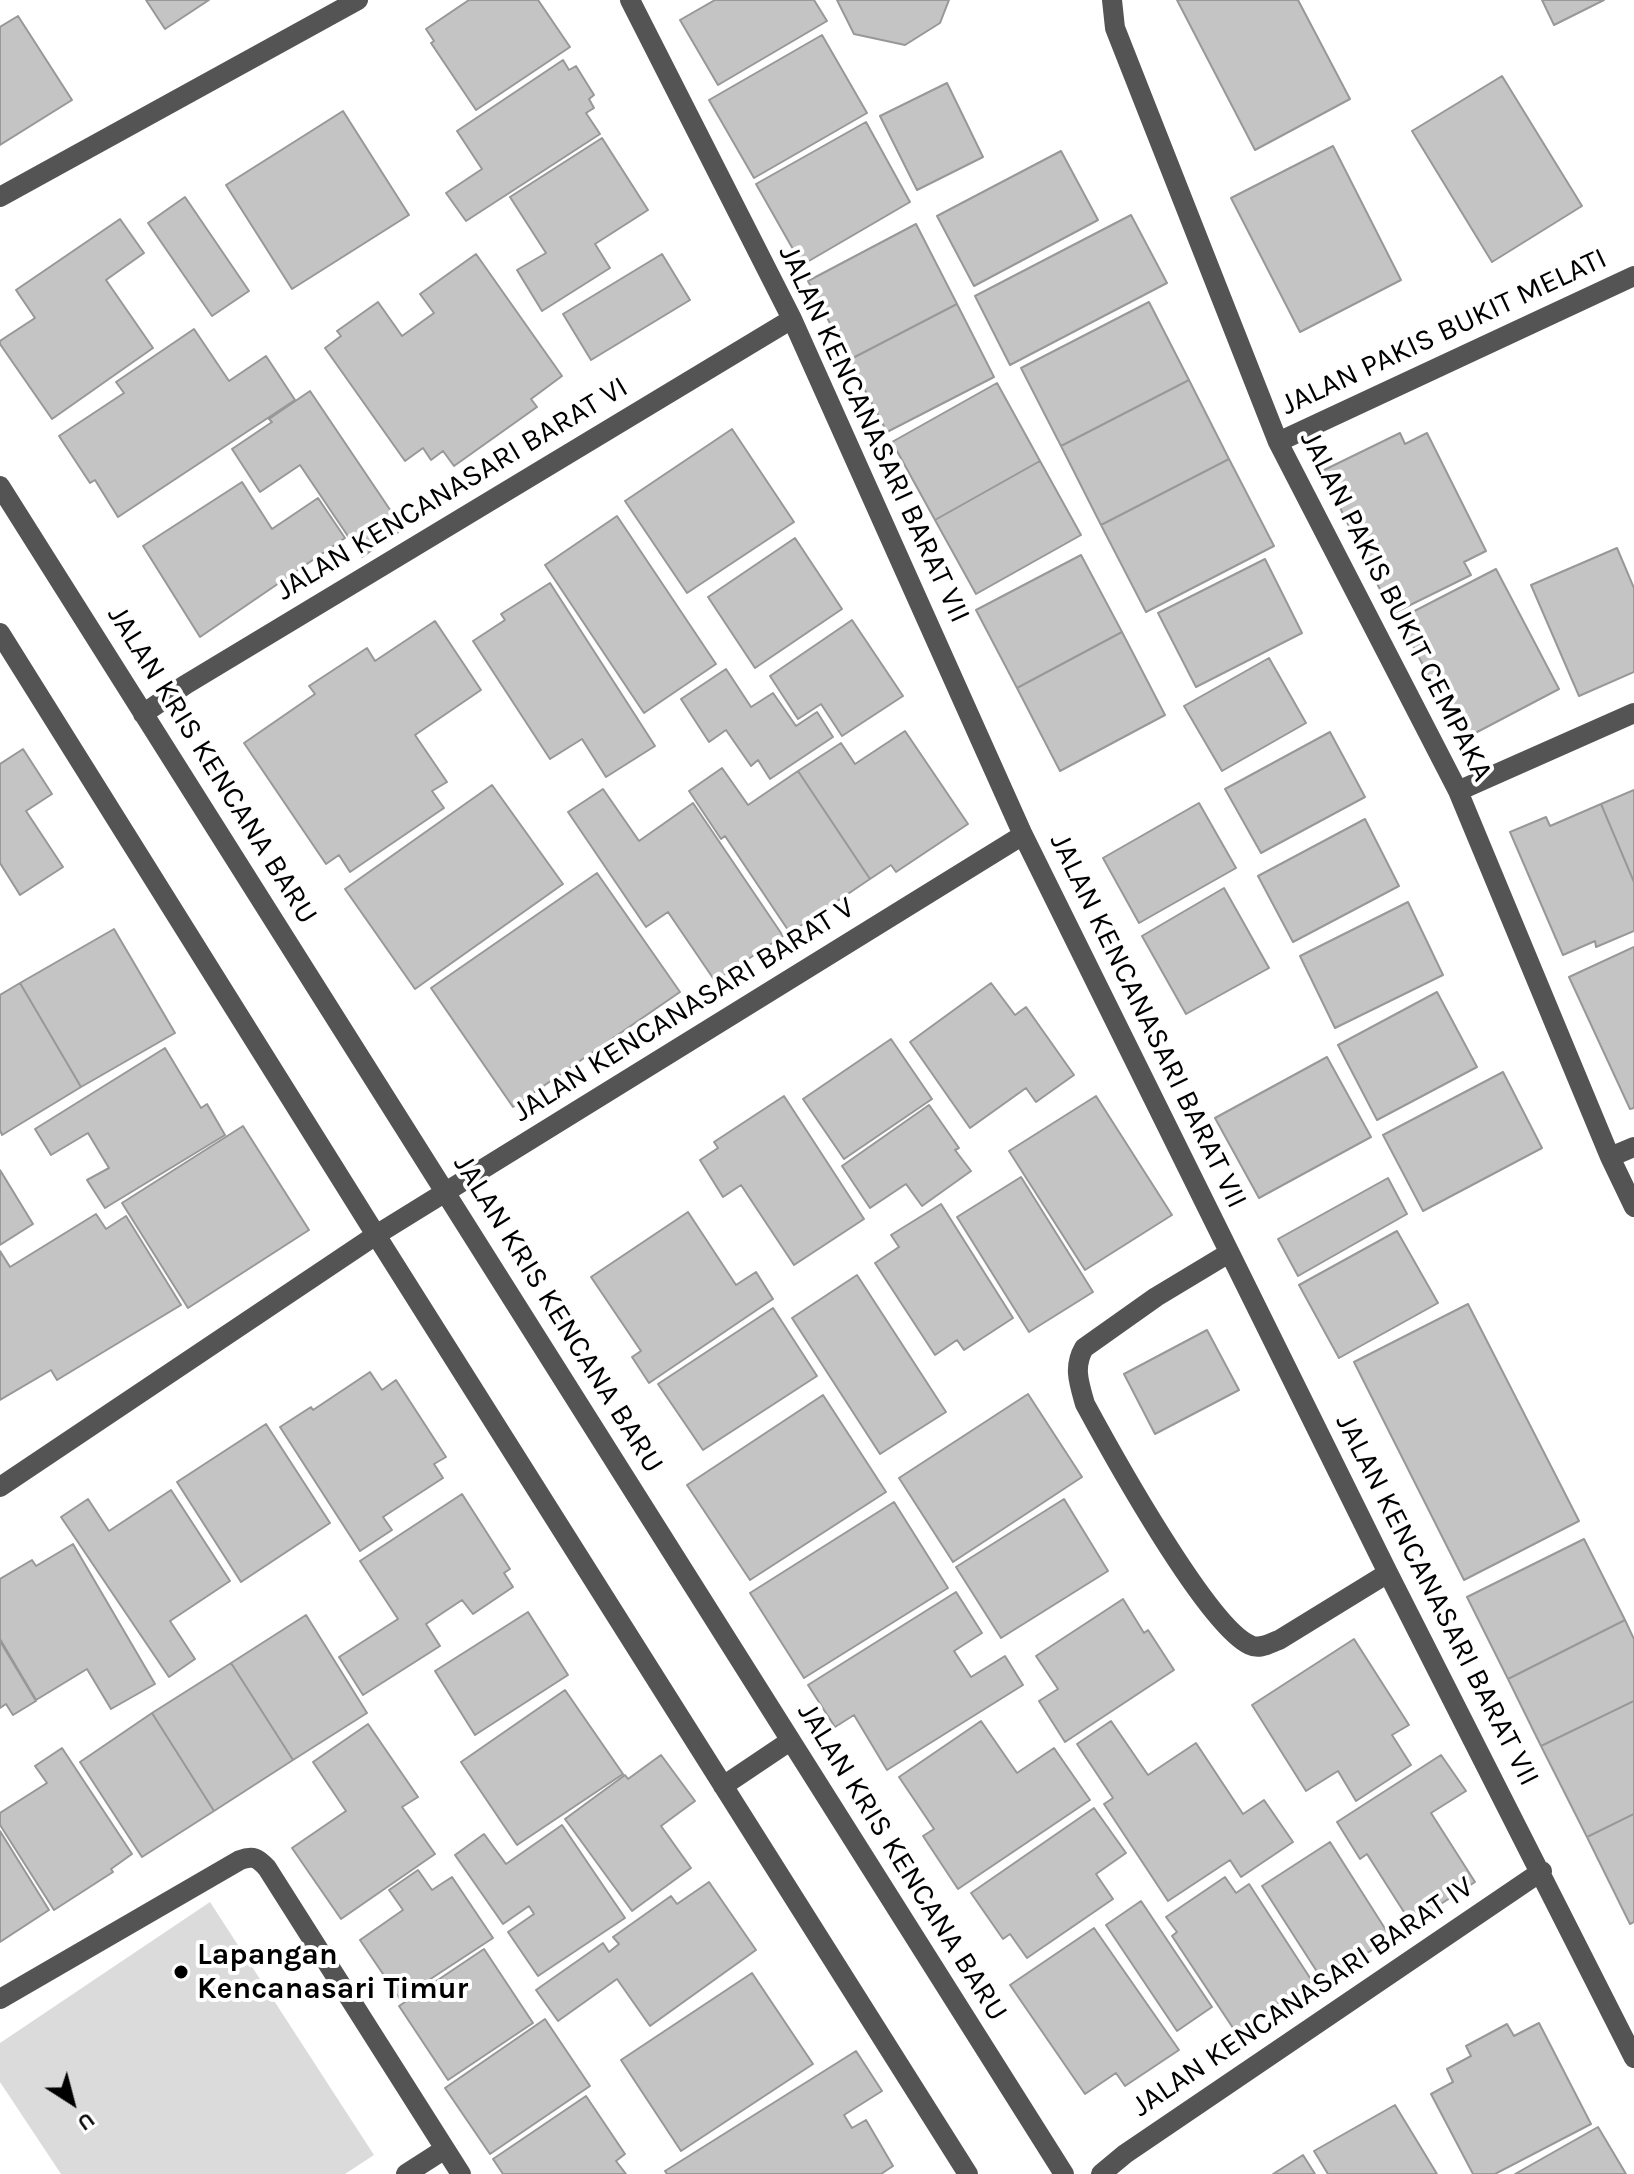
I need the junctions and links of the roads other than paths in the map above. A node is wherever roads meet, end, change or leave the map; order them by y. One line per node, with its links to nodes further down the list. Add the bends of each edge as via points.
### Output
1 (358, 0): 4 (street)
2 (630, 0): 6 (street, JALAN KENCANASARI BARAT VII)
3 (1112, 0): 7 (street, JALAN PAKIS BUKIT CEMPAKA, via 1115,28)
4 (0, 197)
5 (1634, 276): 7 (street, JALAN PAKIS BUKIT MELATI)
6 (792, 319): 11 (street, JALAN KENCANASARI BARAT VI); 13 (street, JALAN KENCANASARI BARAT VII)
7 (1278, 442): 12 (street, JALAN PAKIS BUKIT CEMPAKA)
8 (0, 486): 11 (street, JALAN KRIS KENCANA BARU)
9 (0, 633): 18 (street)
10 (1634, 713): 12 (street)
11 (143, 714): 16 (street, JALAN KRIS KENCANA BARU)
12 (1458, 791): 15 (street, JALAN PAKIS BUKIT CEMPAKA)
13 (1023, 835): 16 (street, JALAN KENCANASARI BARAT V); 19 (street, JALAN KENCANASARI BARAT VII)
14 (1634, 1147): 15 (street)
15 (1610, 1157): 17 (street, JALAN PAKIS BUKIT CEMPAKA)
16 (446, 1191): 18 (street, JALAN KENCANASARI BARAT V); 22 (street, JALAN KRIS KENCANA BARU)
17 (1634, 1207)
18 (376, 1235): 20 (street, JALAN KENCANASARI BARAT V); 23 (street)
19 (1229, 1253): 21 (street, JALAN KENCANASARI BARAT VII); 21 (street, via 1084,1348 1076,1372 1085,1404 1196,1589 1229,1630 1250,1645 1279,1640)
20 (0, 1487)
21 (1388, 1573): 24 (street, JALAN KENCANASARI BARAT VII)
22 (790, 1741): 23 (street); 31 (street, JALAN KRIS KENCANA BARU)
23 (723, 1786): 30 (street)
24 (1542, 1871): 26 (street, JALAN KENCANASARI BARAT VII); 32 (street, JALAN KENCANASARI BARAT IV)
25 (0, 1999): 27 (street, via 240,1860 256,1858)
26 (1634, 2058)
27 (445, 2149): 28 (street); 29 (street)
28 (406, 2174)
29 (461, 2174)
30 (968, 2174)
31 (1064, 2174)
32 (1101, 2174)

